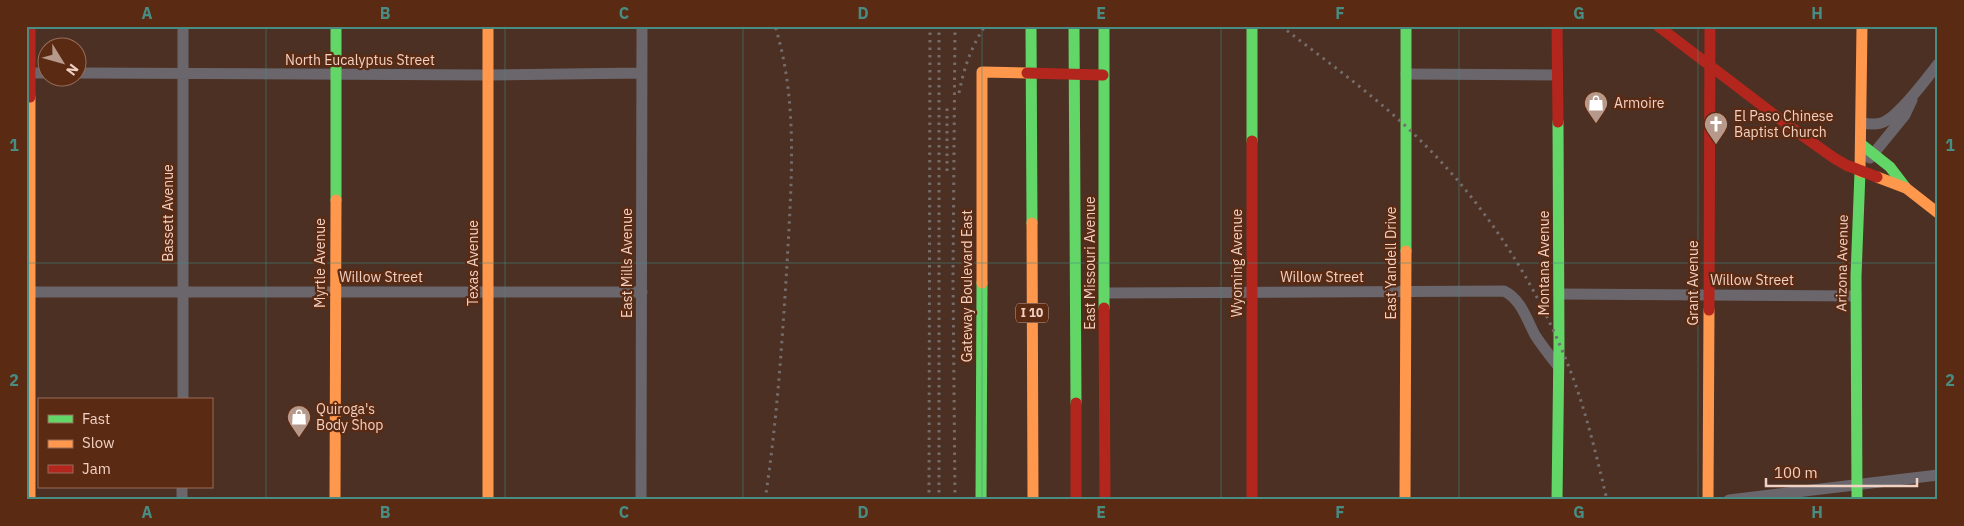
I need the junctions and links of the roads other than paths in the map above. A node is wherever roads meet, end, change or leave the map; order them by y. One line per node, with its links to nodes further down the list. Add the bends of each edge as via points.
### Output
1 (30, 26): 18 (main road)
2 (183, 26): 21 (street, Bassett Avenue)
3 (336, 26): 23 (main road, Myrtle Avenue)
4 (488, 26): 24 (main road, Texas Avenue)
5 (642, 26): 20 (street, East Mills Avenue)
6 (1031, 26): 29 (main road, I 10)
7 (1074, 26): 48 (main road)
8 (1104, 26): 25 (main road, East Missouri Avenue)
9 (1252, 26): 40 (main road, Wyoming Avenue)
10 (1406, 26): 22 (main road, East Yandell Drive)
11 (1557, 26): 26 (main road, Montana Avenue)
12 (1658, 26): 17 (main road)
13 (1710, 26): 17 (main road, Grant Avenue)
14 (1862, 26): 28 (main road, Arizona Avenue)
15 (1018, 60): 29 (main road)
16 (1938, 64): 27 (street)
17 (1710, 66): 32 (main road, via 1834,158); 44 (main road, Grant Avenue)
18 (28, 73): 35 (main road)
19 (88, 73): 21 (street, North Eucalyptus Street)
20 (642, 73): 24 (street, North Eucalyptus Street); 39 (street, East Mills Avenue)
21 (183, 74): 23 (street, North Eucalyptus Street); 36 (street, Bassett Avenue)
22 (1406, 74): 26 (street); 41 (main road, East Yandell Drive)
23 (335, 75): 24 (street, North Eucalyptus Street); 37 (main road, Myrtle Avenue)
24 (488, 75): 38 (main road, Texas Avenue)
25 (1103, 75): 42 (main road, East Missouri Avenue); 56 (main road, Gateway Boulevard East, via 982,72)
26 (1557, 75): 43 (main road, Montana Avenue)
27 (1916, 92): 28 (street, via 1888,120); 31 (street, via 1905,115)
28 (1862, 123): 30 (main road, Arizona Avenue)
29 (1030, 138): 57 (main road, I 10)
30 (1861, 144): 31 (main road); 32 (main road, Arizona Avenue)
31 (1874, 154): 32 (street); 33 (main road, via 1890,167)
32 (1860, 170): 33 (main road); 45 (main road, Arizona Avenue)
33 (1906, 188): 34 (main road)
34 (1938, 212)
35 (30, 292): 36 (street, Willow Street); 52 (main road)
36 (183, 292): 37 (street, Willow Street); 47 (street, Bassett Avenue)
37 (335, 292): 38 (street, Willow Street); 53 (main road, Myrtle Avenue)
38 (488, 292): 39 (street, Willow Street); 54 (main road, Texas Avenue)
39 (642, 292): 55 (street, East Mills Avenue)
40 (1252, 292): 41 (street, Willow Street); 42 (street, Willow Street); 60 (main road, Wyoming Avenue)
41 (1406, 292): 46 (street, Willow Street, via 1504,291 1511,294); 61 (main road, East Yandell Drive)
42 (1106, 293): 59 (main road, East Missouri Avenue)
43 (1559, 294): 44 (street, Willow Street); 46 (main road, Montana Avenue)
44 (1708, 295): 45 (street, Willow Street); 63 (main road, Grant Avenue)
45 (1856, 296): 51 (main road, Arizona Avenue)
46 (1558, 366): 62 (main road, Montana Avenue)
47 (182, 398)
48 (1076, 422): 49 (main road); 58 (main road)
49 (1087, 454)
50 (1938, 475): 51 (street)
51 (1856, 485): 64 (street); 65 (main road, Arizona Avenue)
52 (30, 500)
53 (335, 500)
54 (488, 500)
55 (641, 500)
56 (981, 500)
57 (1032, 500)
58 (1076, 500)
59 (1105, 500)
60 (1252, 500)
61 (1405, 500)
62 (1557, 500)
63 (1708, 500)
64 (1729, 500)
65 (1857, 500)

